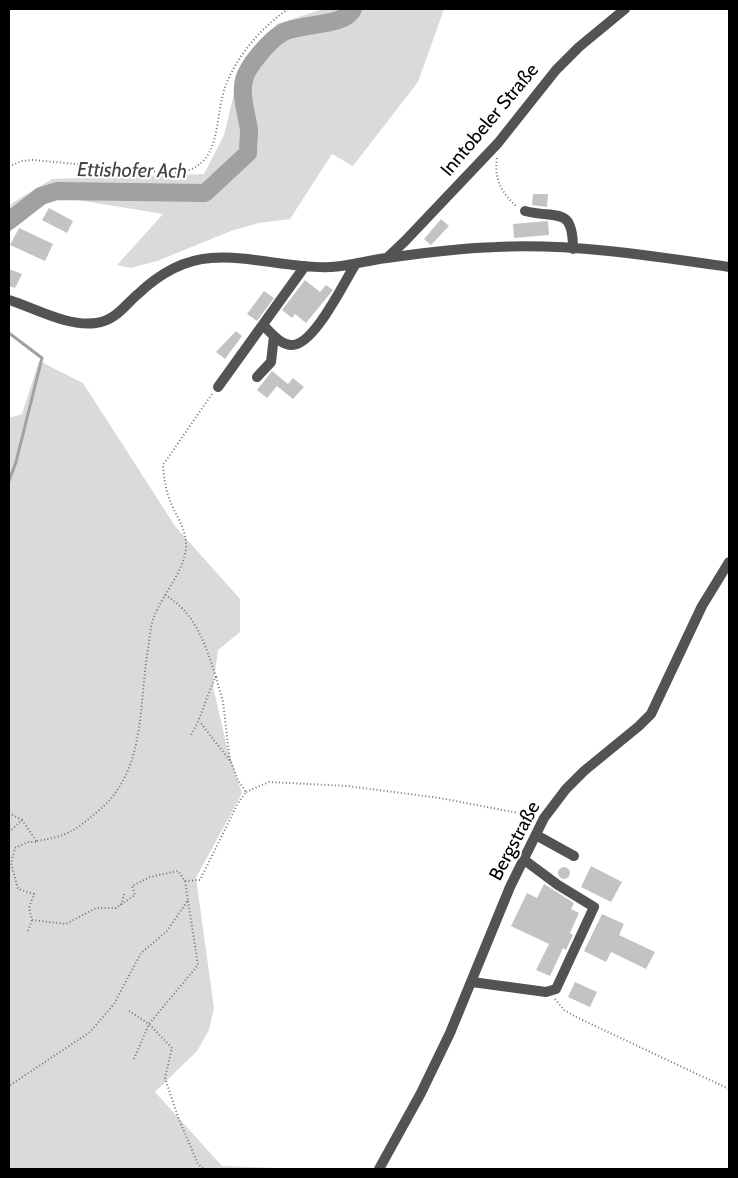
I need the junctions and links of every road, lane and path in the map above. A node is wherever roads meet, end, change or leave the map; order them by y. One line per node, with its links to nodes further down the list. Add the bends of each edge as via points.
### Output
1 (288, 9): 4 (path, via 247,46 227,82 212,146 195,170 172,173 33,160)
2 (625, 9): 3 (street, Inntobeler Straße, via 556,70)
3 (498, 143): 5 (path, via 496,170 499,184 513,203); 7 (street, Inntobeler Straße)
4 (9, 167)
5 (525, 211): 6 (street, via 557,214 566,219 572,228)
6 (573, 249): 7 (street, via 497,247); 10 (street)
7 (387, 258): 8 (street)
8 (355, 265): 9 (street); 13 (street, via 318,328 307,340 293,345)
9 (305, 266): 11 (street, via 230,258 186,263 162,274 108,320 96,323 74,322); 12 (street)
10 (729, 267)
11 (9, 300)
12 (264, 326): 13 (street); 15 (street)
13 (274, 336): 14 (street, via 271,362)
14 (257, 377)
15 (218, 386): 17 (path, via 163,465 169,499 182,526 186,544 184,561)
16 (729, 562): 24 (street, Bergstraße, via 702,606 651,714 584,771)
17 (165, 595): 18 (path, via 190,614); 28 (path, via 153,617 143,672 138,743 130,768 110,802 74,832)
18 (216, 677): 19 (path, via 206,697); 21 (path, via 223,702)
19 (200, 722): 20 (path); 21 (path)
20 (191, 735)
21 (231, 762): 22 (path)
22 (246, 792): 24 (path, via 277,782 347,786 440,798); 31 (path, via 200,880)
23 (9, 813): 25 (path)
24 (544, 818): 27 (street, Bergstraße)
25 (22, 820): 26 (path); 28 (path)
26 (9, 832)
27 (536, 835): 29 (street); 30 (street, Bergstraße)
28 (37, 842): 35 (path, via 15,848 11,863 18,890 34,894 29,908)
29 (574, 856)
30 (523, 859): 37 (street, Bergstraße); 38 (street, via 594,907 562,982)
31 (185, 881): 33 (path); 34 (path, via 178,871 150,877 132,886 135,896)
32 (126, 892): 34 (path)
33 (188, 900): 40 (path, via 198,965); 42 (path, via 167,931 140,953 114,1004 90,1032)
34 (121, 905): 35 (path, via 96,908 66,924)
35 (32, 920): 36 (path)
36 (28, 932)
37 (472, 982): 38 (street, via 546,992); 45 (street, Bergstraße, via 421,1093)
38 (552, 990): 43 (path, via 556,1001 569,1013)
39 (129, 1011): 40 (path)
40 (149, 1024): 41 (path); 44 (path, via 172,1048 165,1078 198,1164)
41 (134, 1059)
42 (9, 1086)
43 (729, 1089)
44 (204, 1169)
45 (379, 1169)

